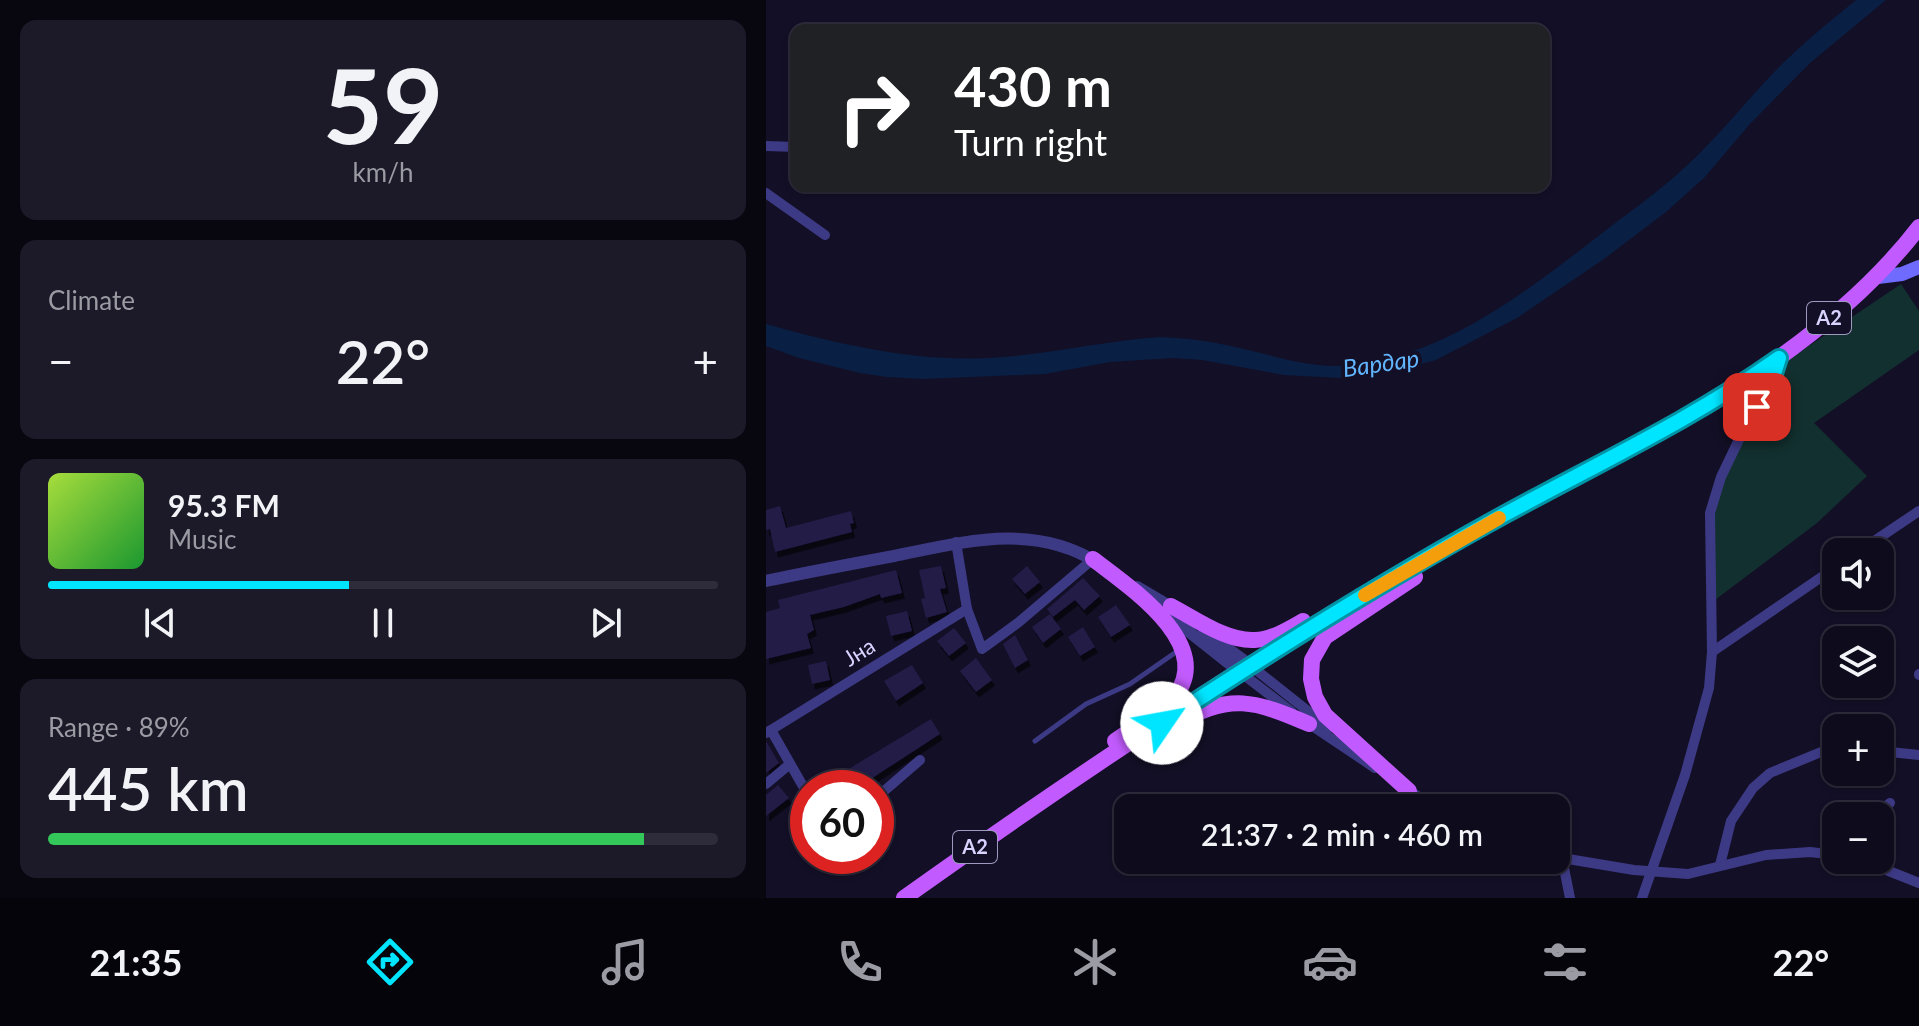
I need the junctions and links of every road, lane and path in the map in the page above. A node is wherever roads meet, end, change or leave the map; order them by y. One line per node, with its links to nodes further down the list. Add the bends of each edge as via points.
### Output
1 (766, 146): 2 (street)
2 (790, 147)
3 (766, 193): 5 (street)
4 (1919, 227): 7 (main road, A2)
5 (825, 235)
6 (1919, 267): 7 (main road)
7 (1878, 277): 8 (main road, A2)
8 (1779, 358): 9 (main road, A2); 21 (street, via 1770,386 1721,477 1710,513)
9 (1513, 510): 14 (main road, A2); 34 (main road, via 1325,637 1312,660 1315,697 1325,715)
10 (1919, 511): 11 (street)
11 (1879, 538)
12 (956, 542): 13 (street, via 1043,541); 16 (street); 19 (street)
13 (1093, 559): 17 (street); 19 (street, via 982,649); 20 (main road, via 1134,591)
14 (1422, 560): 18 (main road, via 1283,632 1255,640 1229,636); 22 (main road, A2)
15 (1822, 577): 21 (street)
16 (766, 581)
17 (1137, 587): 18 (street); 22 (street, via 1168,616)
18 (1171, 606): 22 (street)
19 (967, 609): 24 (street, Јна)
20 (1183, 648): 25 (lane, via 1130,684 1086,704); 36 (main road, via 1183,683 1174,698 1088,760)
21 (1712, 652): 40 (street, via 1706,702)
22 (1245, 669): 23 (street); 34 (street); 36 (main road, A2)
23 (1309, 724): 34 (street); 36 (main road, via 1245,701 1226,704 1191,716)
24 (768, 731): 30 (street, Јна)
25 (1035, 741)
26 (1822, 752): 39 (street, via 1770,773 1753,788 1731,821)
27 (1894, 752): 28 (street)
28 (1919, 755)
29 (920, 760): 32 (street)
30 (790, 764): 31 (street, Јна); 33 (street)
31 (793, 770)
32 (894, 782)
33 (766, 784)
34 (1409, 791): 35 (street)
35 (1414, 794)
36 (1047, 798): 44 (main road, A2)
37 (1822, 852): 39 (street, via 1766,855)
38 (1570, 859): 40 (street)
39 (1720, 865): 40 (street, via 1688,874)
40 (1651, 870): 46 (street)
41 (1894, 873): 43 (street)
42 (1564, 874): 45 (street)
43 (1919, 883)
44 (904, 898)
45 (1570, 898)
46 (1642, 898)

